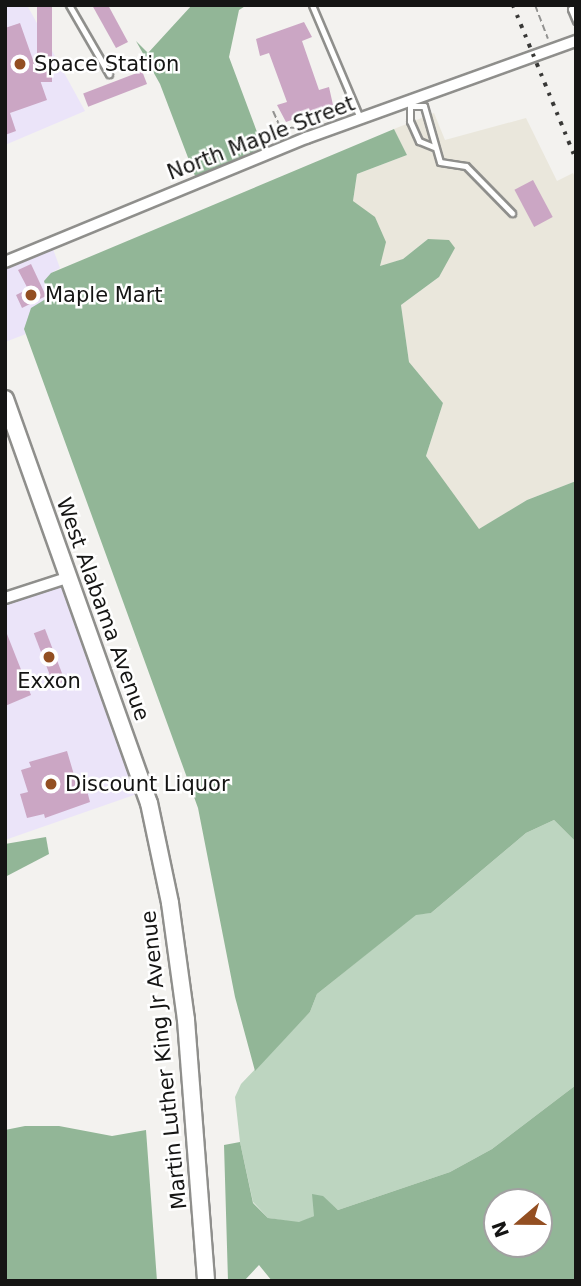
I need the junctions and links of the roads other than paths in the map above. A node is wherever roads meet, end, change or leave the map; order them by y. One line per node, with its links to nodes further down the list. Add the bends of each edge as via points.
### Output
1 (69, 5): 6 (lane)
2 (312, 5): 8 (lane)
3 (576, 8): 4 (lane, via 571,9)
4 (576, 21)
5 (576, 41): 7 (street, North Maple Street)
6 (109, 74)
7 (411, 104): 8 (street, North Maple Street); 9 (lane, via 410,121 419,141); 9 (lane, via 424,106 436,137)
8 (360, 119): 11 (street, North Maple Street)
9 (434, 147): 10 (lane, via 440,162 466,166)
10 (512, 213)
11 (5, 261)
12 (5, 399): 13 (main road, West Alabama Avenue)
13 (70, 577): 14 (street); 15 (main road, West Alabama Avenue, via 115,700)
14 (5, 598)
15 (156, 836): 16 (main road, Martin Luther King Jr Avenue, via 186,1020)
16 (206, 1281)

